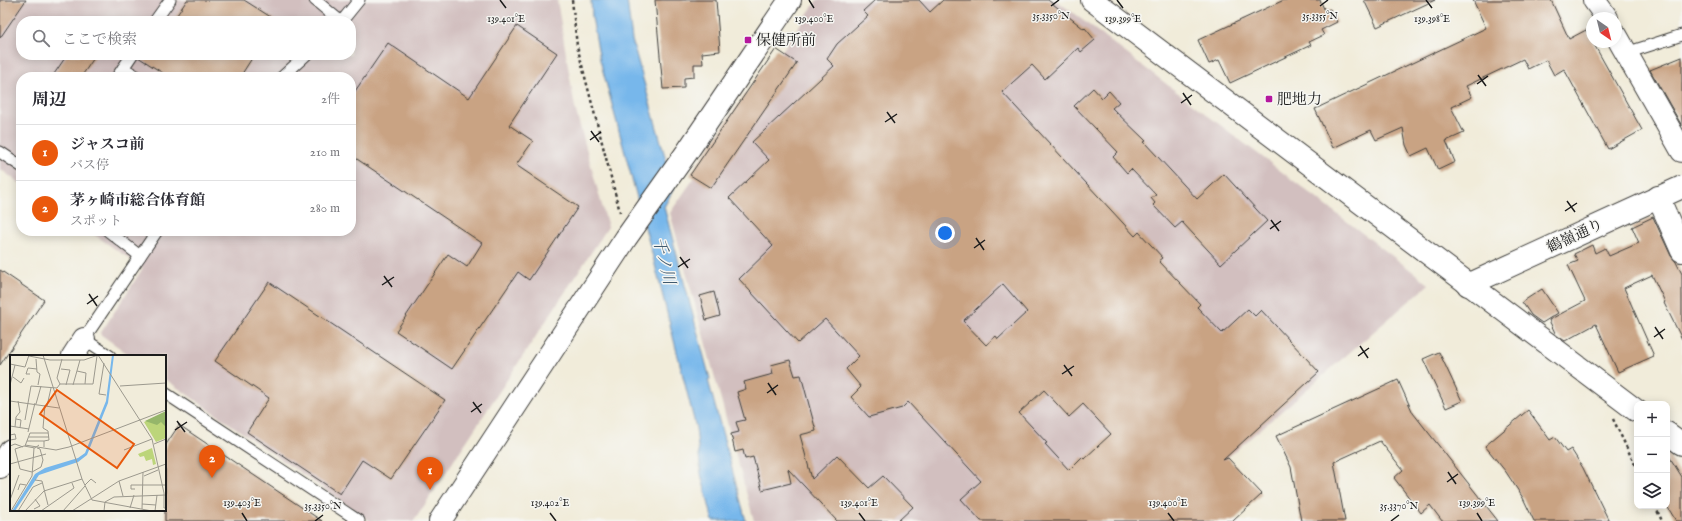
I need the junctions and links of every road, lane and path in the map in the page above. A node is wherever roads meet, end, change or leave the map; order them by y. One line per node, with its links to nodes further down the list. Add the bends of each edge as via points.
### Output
1 (170, 0): 9 (lane)
2 (315, 0): 10 (lane)
3 (359, 0): 11 (lane)
4 (572, 0): 26 (path, via 577,46)
5 (790, 0): 26 (street)
6 (1092, 0): 29 (street)
7 (1594, 0): 8 (street)
8 (1603, 12)
9 (159, 16)
10 (335, 16)
11 (345, 16)
12 (1682, 35): 13 (lane)
13 (1622, 44)
14 (1622, 46): 19 (street)
15 (128, 60): 17 (lane)
16 (301, 60): 18 (lane)
17 (120, 72)
18 (287, 72)
19 (1682, 151)
20 (0, 152): 21 (lane)
21 (16, 163)
22 (1682, 187): 23 (street, 鶴嶺通り)
23 (1658, 197): 27 (street); 29 (street, 鶴嶺通り)
24 (114, 236): 28 (lane)
25 (154, 236): 28 (lane)
26 (626, 238): 42 (street)
27 (1682, 251)
28 (140, 256): 30 (lane)
29 (1468, 285): 33 (street)
30 (78, 348): 31 (lane)
31 (106, 355)
32 (166, 394): 41 (lane)
33 (1634, 409)
34 (1612, 416): 38 (path)
35 (1670, 435): 36 (street)
36 (1682, 444)
37 (10, 452): 39 (street)
38 (1634, 463)
39 (0, 467)
40 (1656, 509): 43 (path)
41 (359, 521)
42 (440, 521)
43 (1662, 521)

